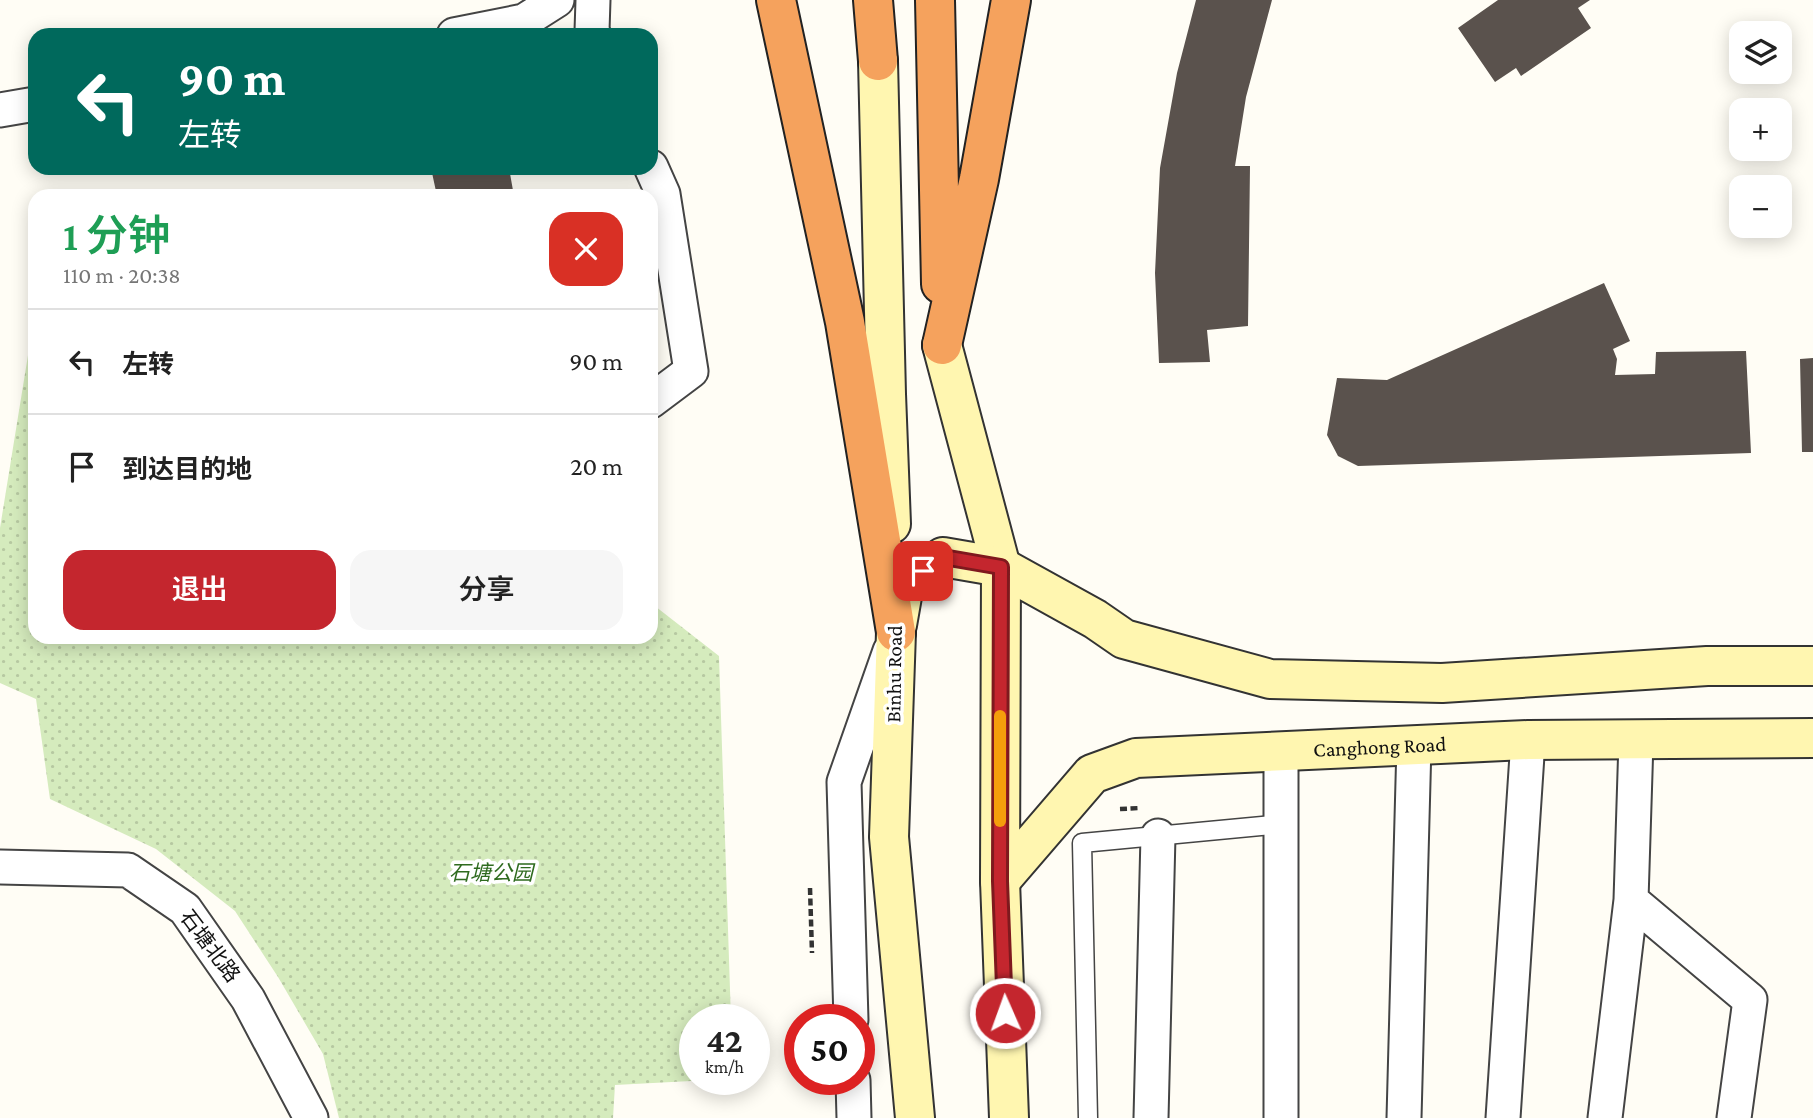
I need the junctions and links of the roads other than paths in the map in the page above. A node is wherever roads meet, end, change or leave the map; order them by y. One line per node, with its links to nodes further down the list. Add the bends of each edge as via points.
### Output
1 (557, 0): 7 (street, via 524,21)
2 (593, 0): 8 (street)
3 (776, 0): 16 (highway, via 845,322)
4 (873, 0): 9 (highway)
5 (935, 0): 13 (highway)
6 (1011, 0): 13 (highway, via 979,179)
7 (489, 28)
8 (592, 28)
9 (878, 61): 16 (main road, Binhu Road)
10 (28, 105): 11 (street)
11 (0, 110)
12 (655, 175): 14 (street, via 663,194 691,371)
13 (942, 345): 15 (main road)
14 (658, 396)
15 (1001, 567): 16 (main road, via 943,557 904,585); 17 (main road, via 1124,639 1270,679 1442,683 1707,666); 26 (main road)
16 (896, 632): 28 (street, via 844,782); 32 (main road, Binhu Road, via 889,837)
17 (1813, 666)
18 (1813, 738): 20 (main road, Canghong Road)
19 (1528, 740): 20 (main road, Canghong Road); 21 (main road, Canghong Road); 38 (street)
20 (1636, 741): 27 (street)
21 (1414, 744): 22 (main road, Canghong Road); 37 (street)
22 (1281, 750): 23 (street); 26 (main road, Canghong Road, via 1136,758 1092,774)
23 (1282, 824): 24 (lane); 36 (street)
24 (1158, 836): 34 (lane, via 1082,843); 35 (street)
25 (0, 867): 30 (street, 石塘北路, via 128,870 186,909 248,999)
26 (1000, 881): 33 (main road)
27 (1631, 900): 39 (street); 40 (street, via 1750,1000)
28 (851, 1004)
29 (853, 1095): 31 (street)
30 (311, 1118)
31 (854, 1118)
32 (915, 1118)
33 (1009, 1118)
34 (1088, 1118)
35 (1152, 1118)
36 (1282, 1118)
37 (1404, 1118)
38 (1503, 1118)
39 (1605, 1118)
40 (1734, 1118)

